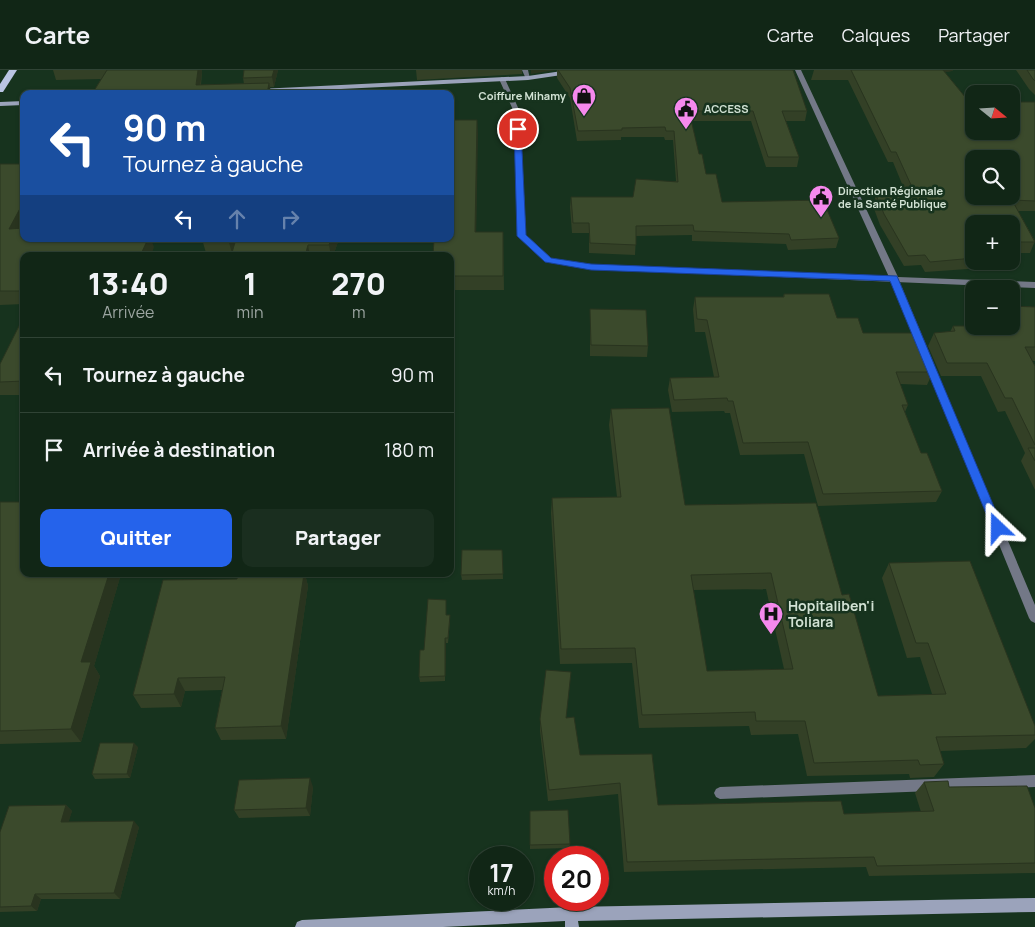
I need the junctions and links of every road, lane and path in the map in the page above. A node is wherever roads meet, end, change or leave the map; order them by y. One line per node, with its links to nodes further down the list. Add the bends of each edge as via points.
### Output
1 (13, 70): 7 (main road)
2 (524, 70): 5 (street)
3 (582, 70): 5 (street)
4 (798, 70): 11 (street)
5 (528, 78): 6 (street)
6 (502, 79): 8 (street); 11 (street, via 517,112 522,236 548,260 591,267)
7 (1, 86)
8 (291, 90)
9 (20, 103): 10 (street)
10 (0, 104)
11 (894, 278): 12 (street); 13 (street)
12 (1035, 285)
13 (1035, 618)
14 (1035, 781): 15 (street)
15 (720, 793)
16 (1035, 905): 17 (street)
17 (571, 921): 18 (street)
18 (302, 927)

